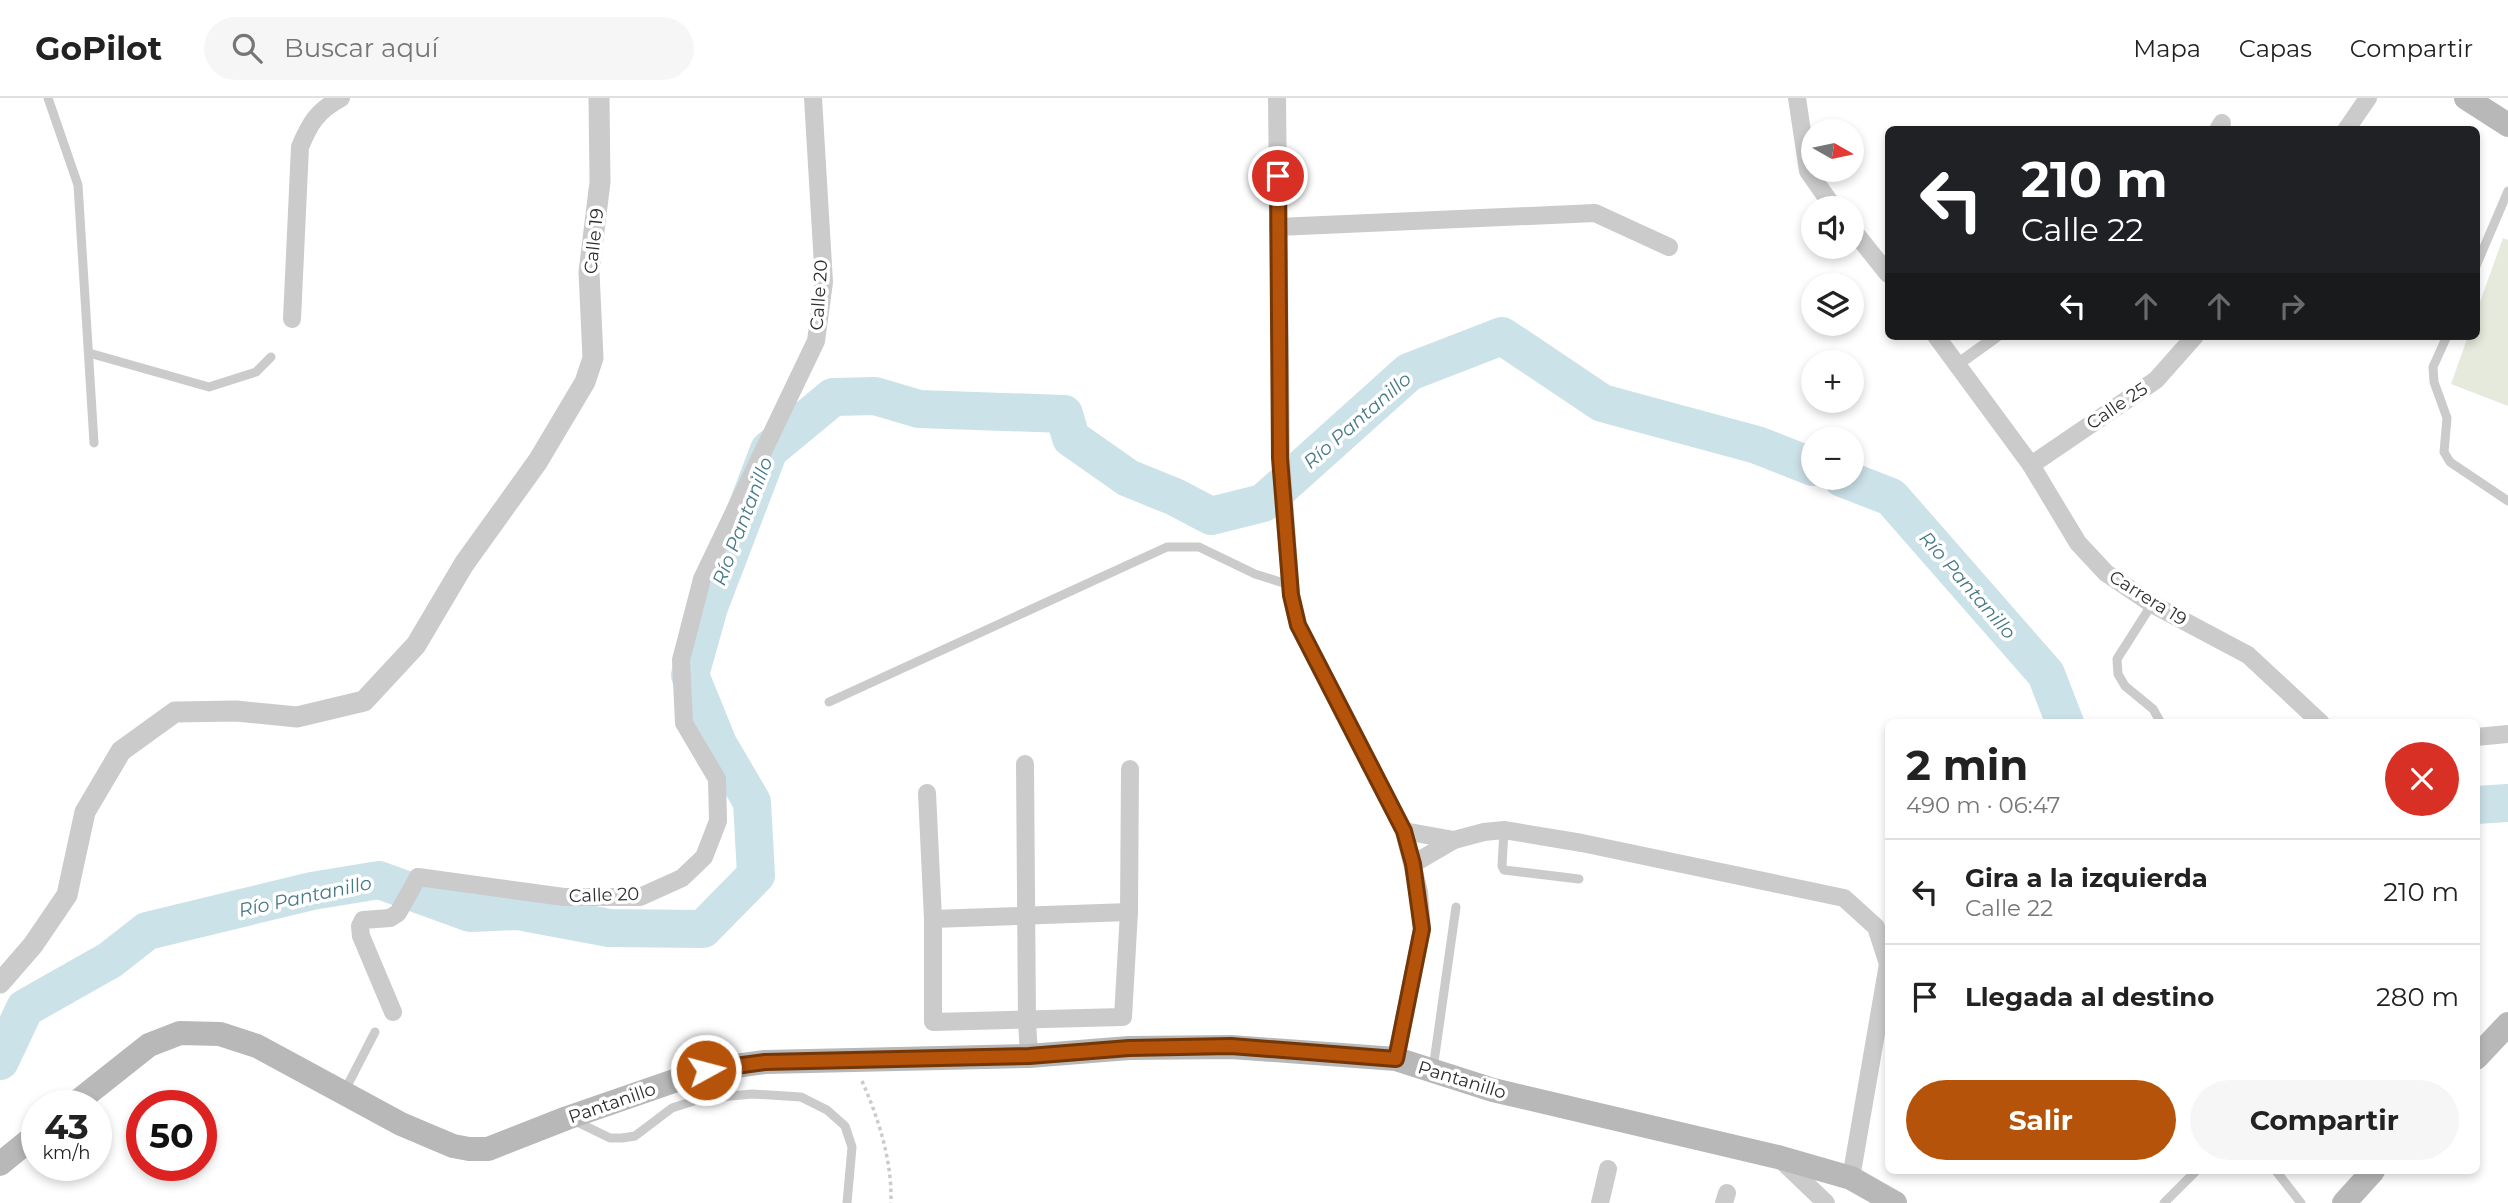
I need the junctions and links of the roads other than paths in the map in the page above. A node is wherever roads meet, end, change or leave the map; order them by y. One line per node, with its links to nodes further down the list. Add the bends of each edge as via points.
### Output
1 (48, 98): 23 (lane, via 78,185)
2 (341, 98): 18 (street, via 309,124 300,147)
3 (599, 98): 50 (street, Calle 19, via 600,181 589,272 593,358 585,382 416,645 365,701 296,717 236,711 175,712 121,751 85,812 67,895)
4 (813, 98): 51 (street, Calle 20, via 824,282 816,341 702,579 681,660 684,723 717,779 718,821 704,857 682,878 640,897 564,897 418,877 398,913 363,920 360,926)
5 (1277, 98): 13 (street)
6 (1797, 98): 12 (street, via 1808,171)
7 (2368, 98): 10 (street)
8 (2466, 98): 9 (main road)
9 (2508, 125)
10 (2349, 126)
11 (2508, 191): 16 (lane)
12 (1826, 196)
13 (1278, 227): 15 (street, via 1595,213); 29 (street, via 1280,458)
14 (1864, 244): 17 (street)
15 (1669, 247)
16 (2480, 257)
17 (1885, 270)
18 (292, 319)
19 (1939, 340): 25 (street, Carrera 19)
20 (1991, 340): 25 (street)
21 (2191, 340): 27 (street, Calle 25, via 2156,380)
22 (2444, 340): 28 (lane, via 2433,367 2447,418 2444,452 2450,462)
23 (89, 353): 24 (lane, via 209,387 256,372); 26 (lane)
24 (271, 357)
25 (1958, 364): 27 (street, Carrera 19)
26 (94, 443)
27 (2031, 465): 30 (street, Carrera 19, via 2078,543 2106,573)
28 (2508, 501)
29 (1290, 584): 31 (lane, via 1255,574 1199,547 1167,547); 40 (street, via 1298,625)
30 (2152, 604): 32 (lane, via 2117,659 2125,687 2154,709); 33 (street, Carrera 19, via 2248,655)
31 (829, 702)
32 (2159, 719)
33 (2317, 719)
34 (2508, 734): 35 (street)
35 (2480, 737)
36 (1026, 764): 46 (street)
37 (1130, 769): 45 (street)
38 (926, 793): 47 (street)
39 (1504, 830): 41 (street); 43 (lane, via 1504,870); 48 (street, via 1844,898 1877,927)
40 (1404, 831): 41 (street); 42 (street)
41 (1454, 840): 42 (street)
42 (1413, 864): 57 (street, via 1422,929)
43 (1579, 879)
44 (1455, 907): 58 (lane)
45 (1129, 912): 46 (street); 52 (street, via 1123,1017)
46 (1028, 915): 47 (street); 52 (street)
47 (933, 919): 52 (street, via 933,1022)
48 (1885, 954)
49 (1885, 981): 69 (street)
50 (0, 983)
51 (393, 1012)
52 (1027, 1021): 56 (street)
53 (2508, 1024): 55 (main road)
54 (375, 1032): 60 (lane)
55 (2480, 1054)
56 (1029, 1056): 57 (main road, Pantanillo, via 1231,1046); 61 (main road, Pantanillo, via 765,1062 706,1070)
57 (1396, 1059): 58 (main road, Pantanillo)
58 (1432, 1071): 63 (main road, Pantanillo, via 1493,1090)
59 (92, 1090): 60 (main road, Pantanillo, via 149,1045 180,1033 220,1034 257,1046)
60 (344, 1094): 61 (main road, Pantanillo, via 426,1136 469,1149 488,1149)
61 (567, 1118): 70 (lane, via 622,1139 635,1136 672,1108 700,1099 752,1094 802,1097 845,1126 852,1147)
62 (21, 1147): 64 (main road)
63 (1778, 1157): 69 (main road, Pantanillo); 72 (street)
64 (0, 1164)
65 (1608, 1169): 71 (street)
66 (2193, 1174): 74 (lane)
67 (2278, 1174): 75 (lane)
68 (2370, 1174): 76 (main road)
69 (1851, 1178): 73 (main road, Pantanillo)
70 (847, 1203)
71 (1600, 1203)
72 (1826, 1203)
73 (1895, 1203)
74 (2164, 1203)
75 (2301, 1203)
76 (2344, 1203)

